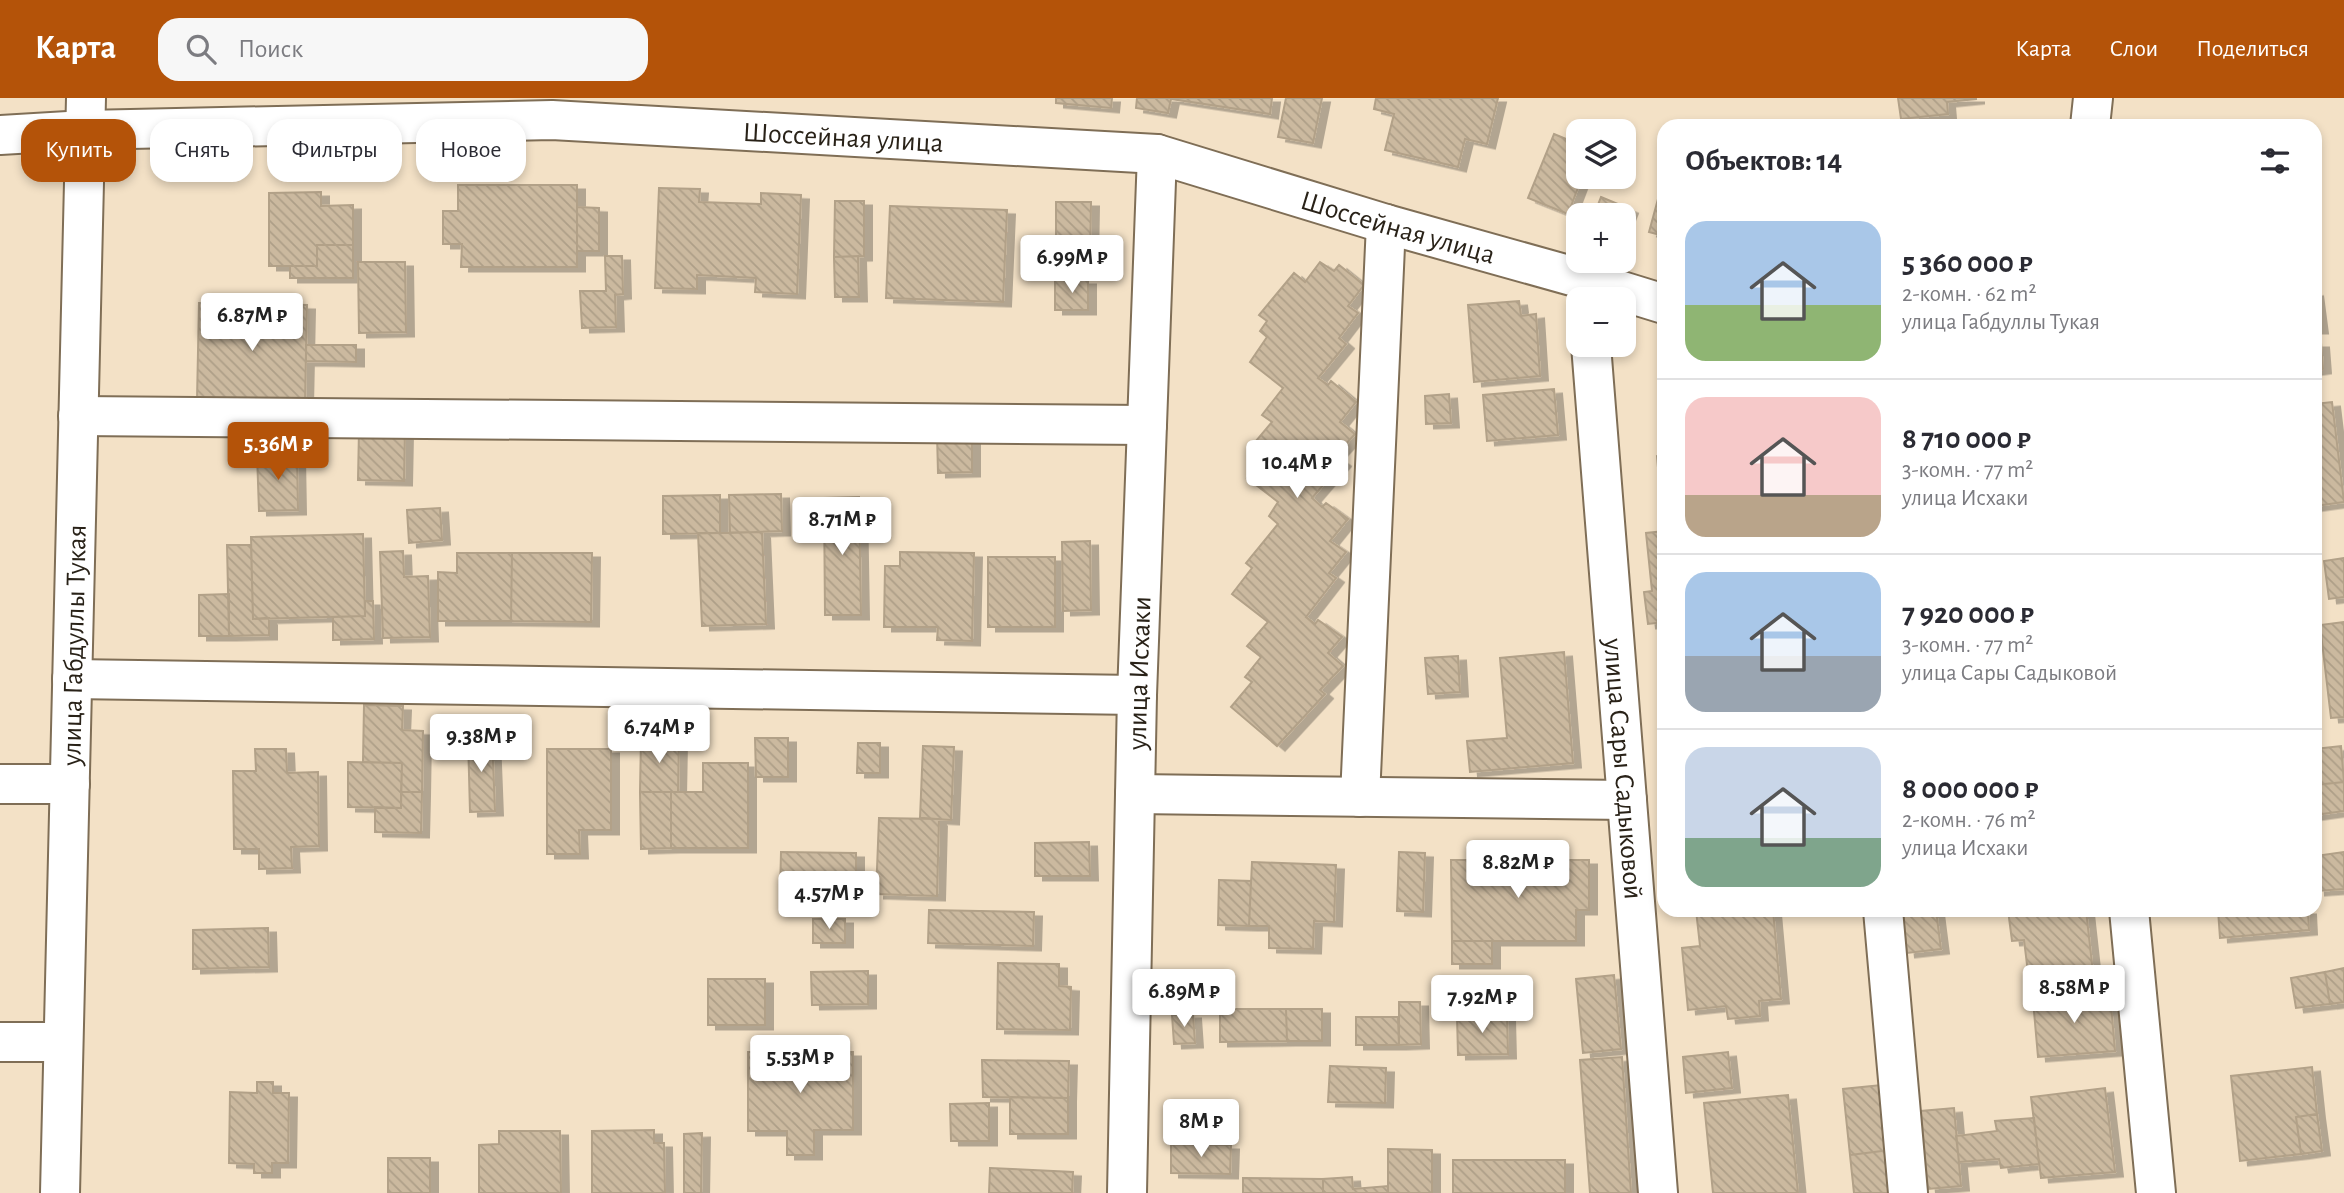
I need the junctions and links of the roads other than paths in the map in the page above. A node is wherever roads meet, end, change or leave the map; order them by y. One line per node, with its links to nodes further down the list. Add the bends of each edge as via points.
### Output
1 (2093, 98): 3 (street)
2 (86, 114): 4 (street, Шоссейная улица); 5 (street, Шоссейная улица, via 552,120); 11 (street, улица Габдуллы Тукая)
3 (2091, 119)
4 (0, 135)
5 (1157, 154): 6 (street, Шоссейная улица); 12 (street, улица Исхаки)
6 (1386, 224): 7 (street, Шоссейная улица); 18 (street)
7 (1580, 287)
8 (1636, 299): 9 (street, Шоссейная улица)
9 (1657, 303)
10 (1592, 357): 19 (street, улица Сары Садыковой)
11 (78, 416): 12 (street); 13 (street, улица Габдуллы Тукая)
12 (1147, 425): 14 (street, улица Исхаки)
13 (72, 679): 14 (street); 16 (street, улица Габдуллы Тукая)
14 (1137, 695): 17 (street, улица Исхаки)
15 (0, 784): 16 (street)
16 (70, 784): 23 (street, улица Габдуллы Тукая)
17 (1135, 794): 18 (street); 25 (street, улица Исхаки)
18 (1360, 797): 19 (street)
19 (1627, 800): 26 (street, улица Сары Садыковой)
20 (1884, 917): 27 (street)
21 (2130, 917): 28 (street)
22 (0, 1042): 23 (street)
23 (63, 1042): 24 (street, улица Габдуллы Тукая)
24 (60, 1193)
25 (1127, 1193)
26 (1658, 1193)
27 (1908, 1193)
28 (2156, 1193)

